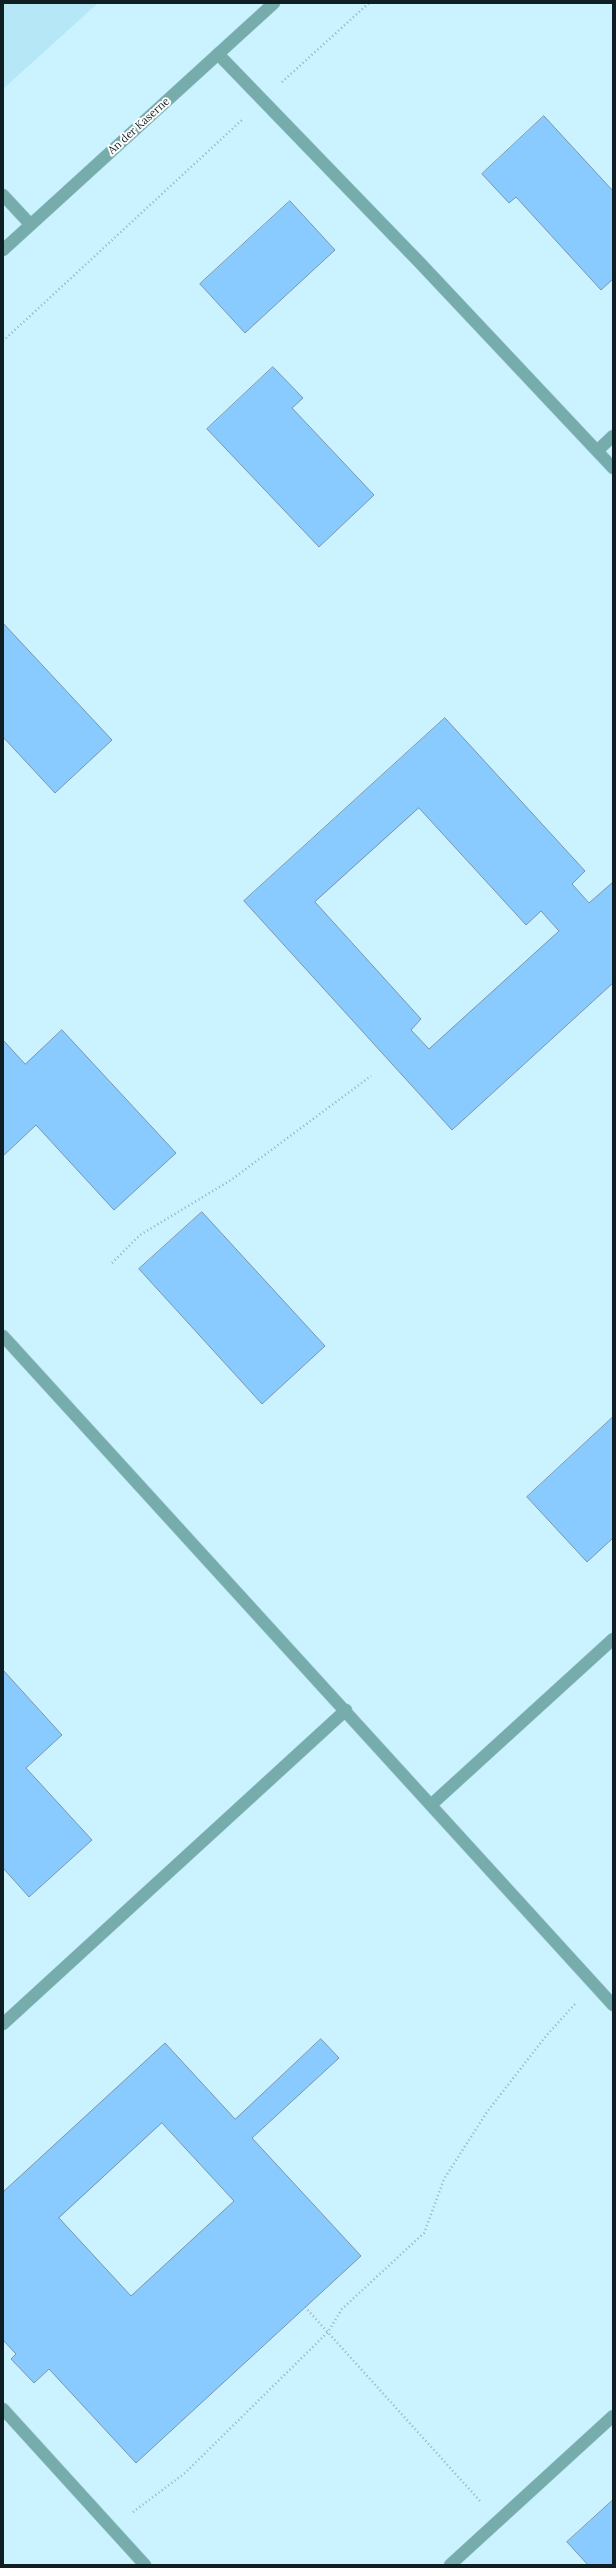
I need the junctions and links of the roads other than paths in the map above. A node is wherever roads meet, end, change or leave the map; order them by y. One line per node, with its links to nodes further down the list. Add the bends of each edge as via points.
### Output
1 (274, 3): 2 (street, An der Kaserne)
2 (218, 54): 4 (street, An der Kaserne); 7 (street)
3 (3, 195): 4 (street)
4 (30, 224): 5 (street, An der Kaserne)
5 (3, 250)
6 (613, 436): 7 (street)
7 (597, 451): 8 (street)
8 (613, 468)
9 (3, 1336): 11 (street)
10 (613, 1639): 12 (street)
11 (346, 1710): 12 (street); 14 (street)
12 (432, 1804): 13 (street)
13 (613, 2005)
14 (3, 2024)
15 (3, 2409): 17 (street)
16 (613, 2416): 18 (street)
17 (145, 2565)
18 (450, 2565)

